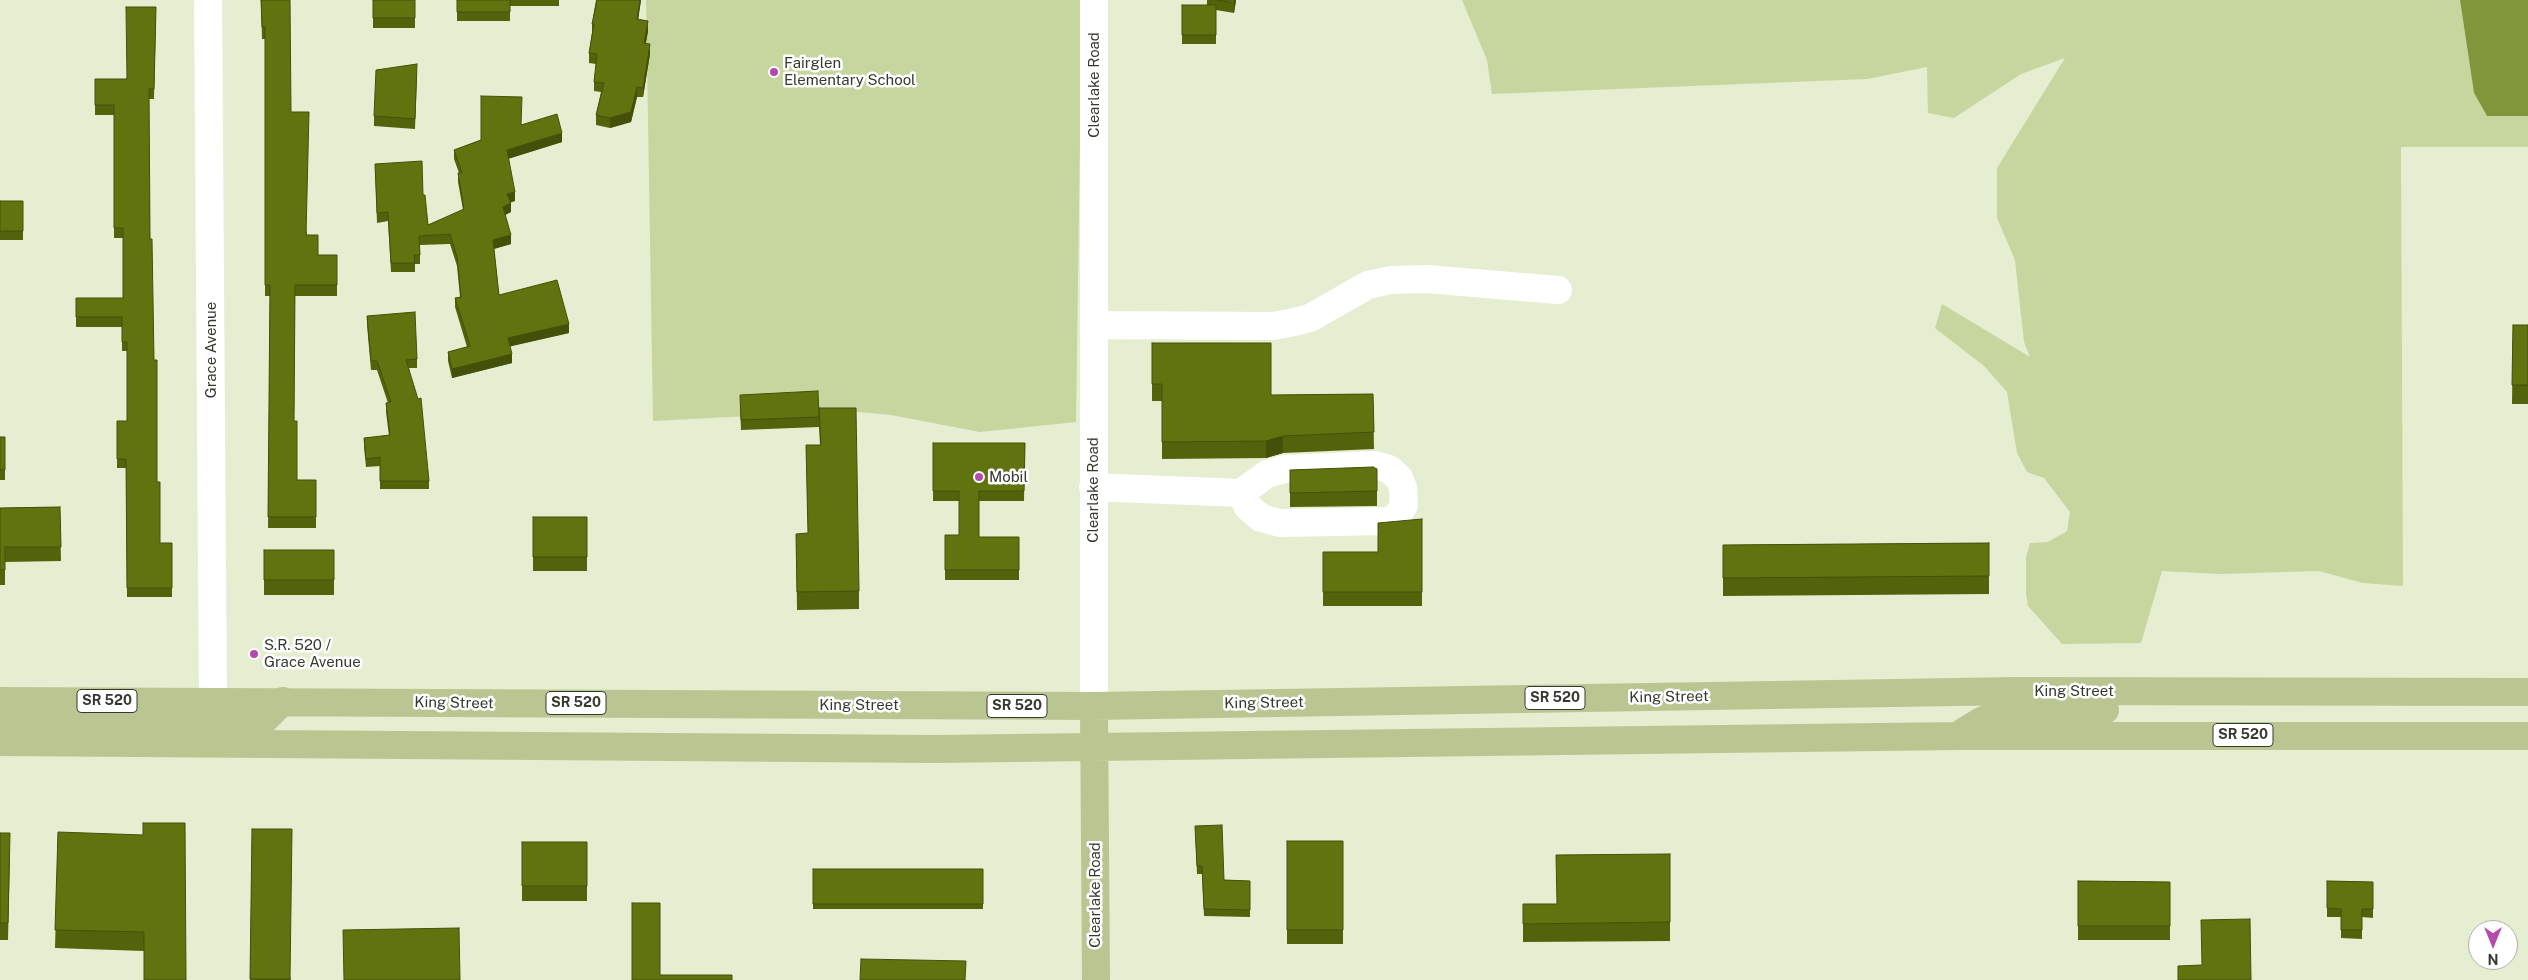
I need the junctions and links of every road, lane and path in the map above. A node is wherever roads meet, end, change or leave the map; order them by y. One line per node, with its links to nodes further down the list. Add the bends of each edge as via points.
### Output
1 (208, 0): 10 (street, Grace Avenue)
2 (1094, 0): 4 (street, Clearlake Road)
3 (1558, 290): 4 (street, via 1426,279 1391,280 1368,285 1318,314 1290,324)
4 (1094, 325): 5 (street, Clearlake Road)
5 (1093, 486): 6 (street); 13 (street, Clearlake Road)
6 (1241, 493): 6 (street, via 1267,474 1284,468 1375,465 1389,468 1399,478 1404,505 1396,518 1388,521 1280,524 1261,518 1248,507)
7 (2341, 692): 8 (main road, King Street / SR 520); 9 (main road, King Street / SR 520, via 1988,692); 15 (main road, via 2305,708 2020,711 1983,720)
8 (2528, 692)
9 (1698, 697): 13 (main road, King Street / SR 520); 17 (main road)
10 (213, 700): 11 (main road, King Street / SR 520); 12 (main road, King Street / SR 520)
11 (0, 701)
12 (283, 701): 13 (main road, King Street / SR 520); 14 (main road, via 262,722)
13 (1094, 706): 19 (main road, Clearlake Road)
14 (0, 722)
15 (1958, 736): 16 (main road, SR 520); 17 (main road, SR 520)
16 (2528, 736)
17 (1699, 740): 19 (main road, SR 520)
18 (0, 742): 19 (main road, SR 520)
19 (1094, 748): 20 (main road, Clearlake Road)
20 (1096, 980)

